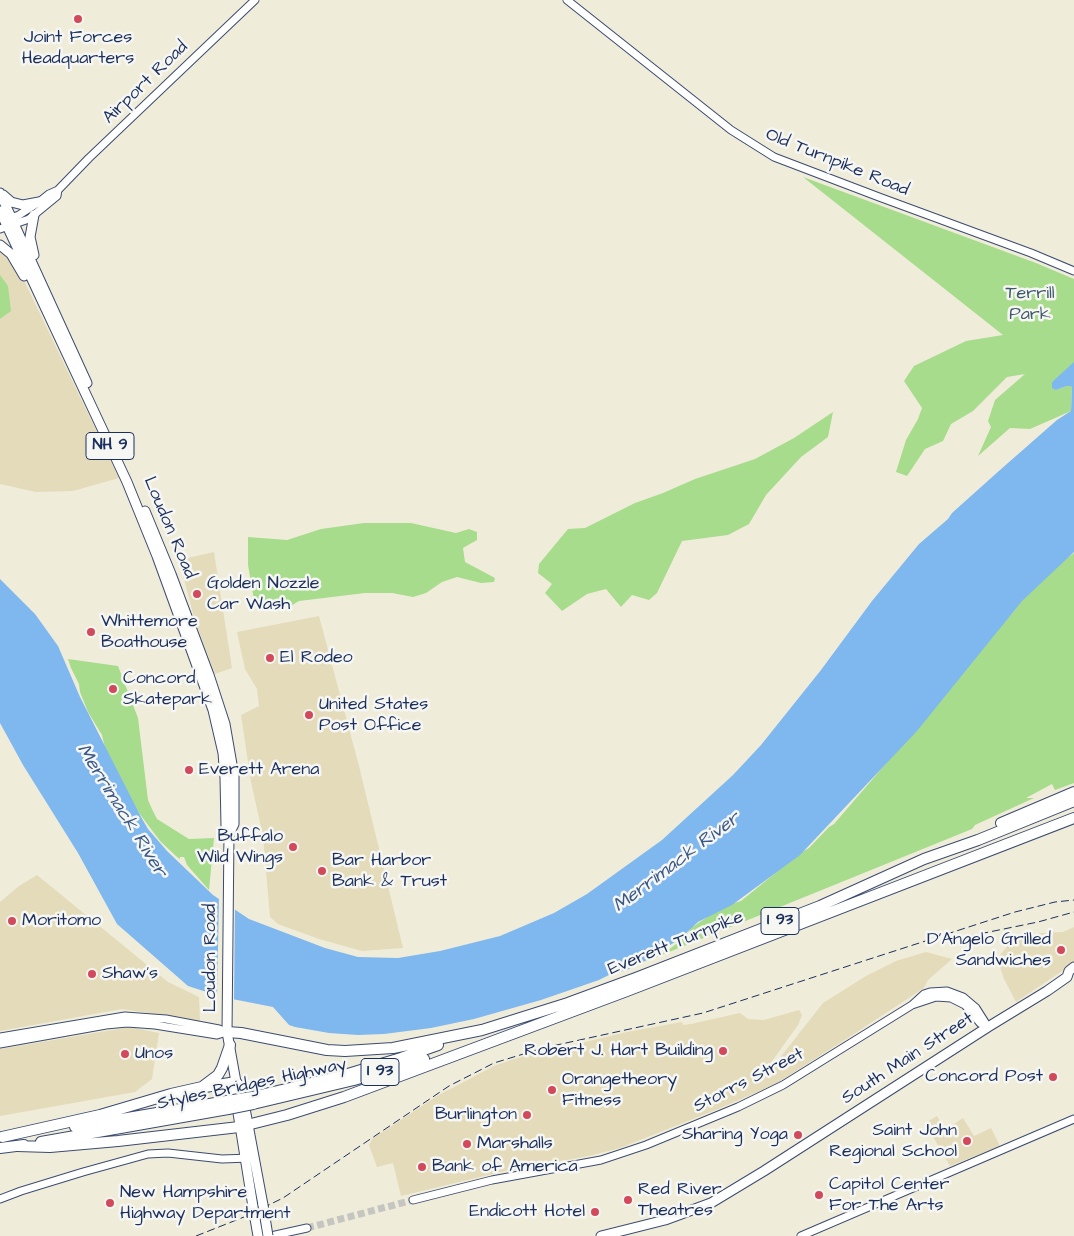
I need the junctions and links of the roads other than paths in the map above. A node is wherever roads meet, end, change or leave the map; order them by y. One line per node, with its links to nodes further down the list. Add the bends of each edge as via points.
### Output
1 (255, 0): 3 (street, Airport Road)
2 (567, 0): 10 (street, Old Turnpike Road, via 731,130 774,157)
3 (58, 190): 5 (street, Airport Road); 7 (street, Airport Road, via 57,196)
4 (0, 193): 5 (main road, via 23,206); 8 (main road, Loudon Road / NH 9)
5 (39, 202): 8 (street, Airport Road)
6 (0, 210): 8 (main road, Loudon Road / NH 9)
7 (34, 215): 8 (street, Airport Road); 11 (main road, via 31,245 50,291)
8 (6, 223): 11 (main road, Loudon Road / NH 9); 12 (main road, Loudon Road / NH 9)
9 (0, 245): 12 (main road, via 17,262 40,309)
10 (1074, 271)
11 (52, 307): 17 (main road, Loudon Road / NH 9, via 152,525 209,675 225,724 233,768 234,824)
12 (54, 326): 17 (main road, Loudon Road / NH 9, via 142,518 204,683 223,754)
13 (1074, 792): 19 (highway)
14 (1074, 801): 19 (highway, Everett Turnpike / I 93)
15 (1074, 818): 18 (highway, Everett Turnpike / I 93)
16 (1074, 824): 18 (highway)
17 (229, 834): 24 (main road, Loudon Road / NH 9)
18 (1018, 841): 25 (highway, Everett Turnpike / I 93)
19 (924, 859): 23 (highway, Everett Turnpike / I 93, via 820,906 636,978 568,1004)
20 (1074, 967): 21 (main road, South Main Street, via 1069,971)
21 (1071, 977): 22 (main road, South Main Street)
22 (988, 1027): 41 (street, Storrs Street, via 980,1023 965,1005 952,998 936,997 912,1005 783,1084 738,1107 626,1153 588,1164 492,1180); 45 (main road, South Main Street, via 711,1203 665,1220)
23 (482, 1030): 24 (highway, via 393,1048 345,1051); 31 (highway, Styles Bridges Highway / I 93, via 371,1067)
24 (227, 1032): 26 (street, via 166,1019 130,1016); 27 (street, via 217,1035 126,1023); 28 (main road, Loudon Road / NH 9)
25 (506, 1036): 31 (highway, Styles Bridges Highway / I 93, via 354,1080); 34 (highway, via 344,1097)
26 (0, 1037)
27 (0, 1044)
28 (230, 1045): 29 (main road, Loudon Road / NH 9); 30 (highway, via 222,1068)
29 (236, 1082): 30 (highway); 34 (main road, Loudon Road / NH 9, via 241,1087)
30 (202, 1088): 35 (highway)
31 (252, 1100): 32 (highway, Styles Bridges Highway / I 93, bridge)
32 (228, 1105): 35 (highway, Styles Bridges Highway / I 93); 36 (highway, Styles Bridges Highway / I 93)
33 (1074, 1119): 46 (street)
34 (243, 1126): 36 (highway, via 108,1142); 38 (main road, Loudon Road / NH 9); 39 (main road, Loudon Road / NH 9)
35 (1, 1137)
36 (17, 1146): 37 (highway, Styles Bridges Highway / I 93)
37 (0, 1148)
38 (244, 1158): 39 (street); 40 (street, via 148,1154); 43 (main road, Loudon Road / NH 9, bridge)
39 (255, 1158): 44 (main road, Loudon Road / NH 9, bridge)
40 (0, 1199)
41 (413, 1200)
42 (307, 1228): 44 (street)
43 (258, 1236)
44 (269, 1236)
45 (601, 1236)
46 (801, 1236)

